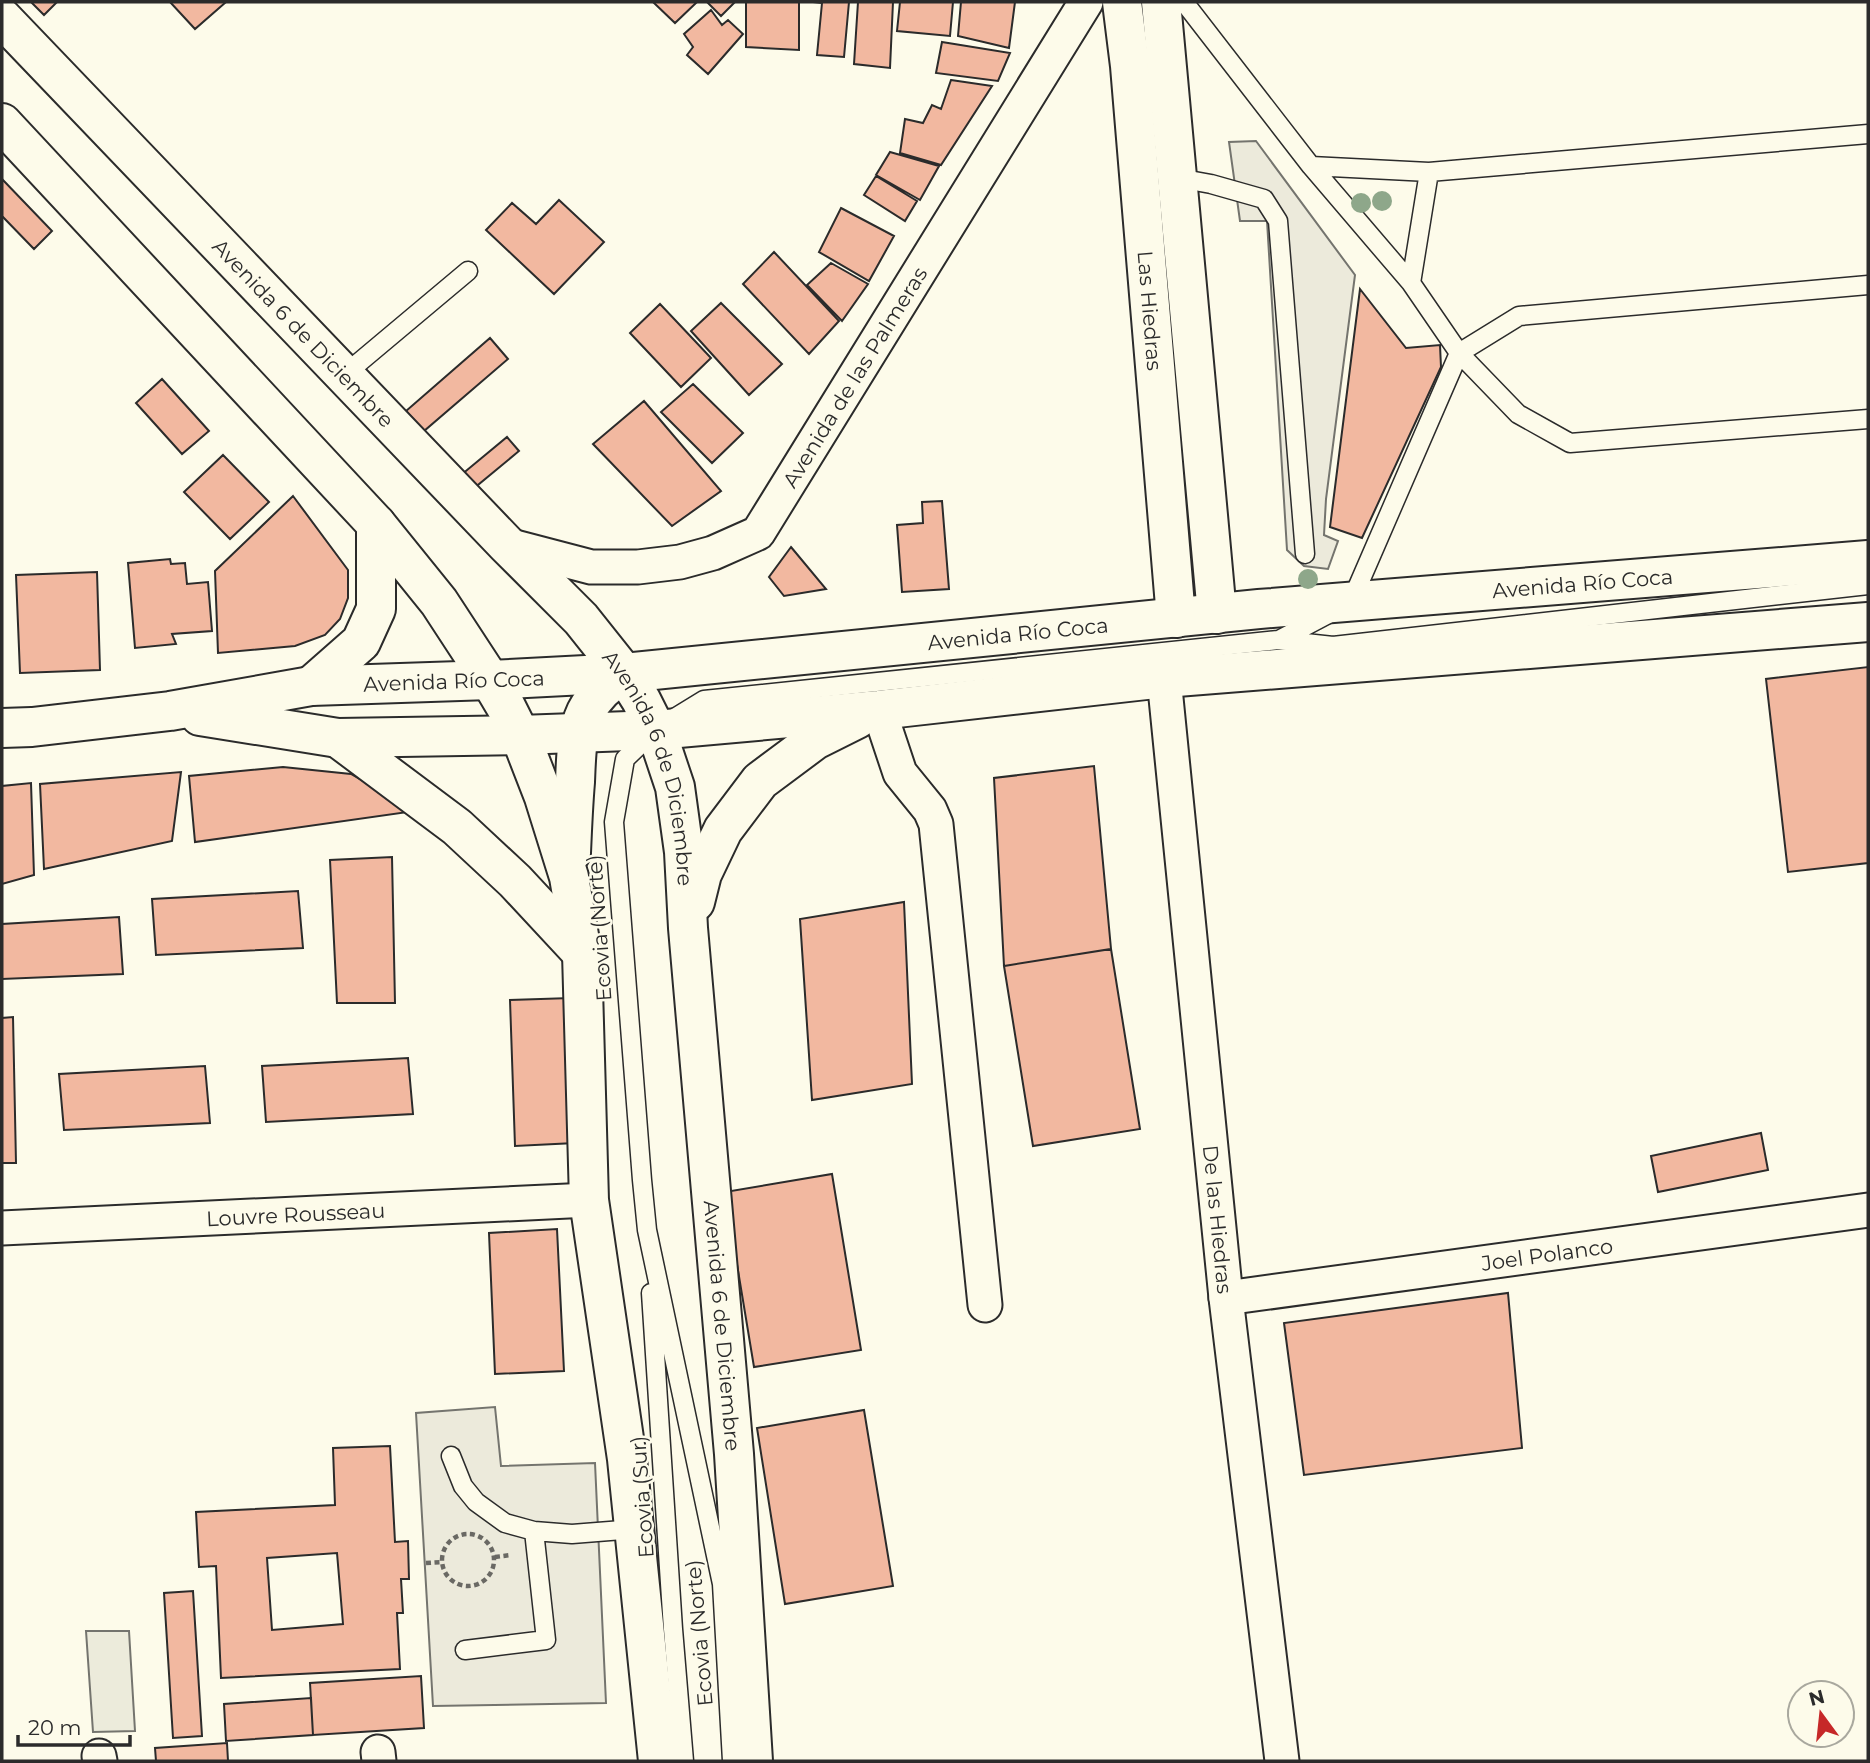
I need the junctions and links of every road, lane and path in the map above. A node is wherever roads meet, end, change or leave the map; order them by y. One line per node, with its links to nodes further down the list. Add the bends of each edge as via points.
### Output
1 (1087, 2): 18 (street, Avenida de las Palmeras, via 758,533 713,553 638,567 591,567)
2 (1122, 2): 24 (main road, Las Hiedras)
3 (1161, 2): 10 (main road, Las Hiedras)
4 (1184, 2): 8 (lane)
5 (2, 18): 15 (main road, Avenida 6 de Diciembre)
6 (2, 123): 17 (main road)
7 (1868, 134): 9 (lane)
8 (1311, 166): 9 (lane); 12 (lane)
9 (1429, 172): 12 (lane)
10 (1178, 178): 19 (lane, via 1264,199 1278,222); 23 (main road, Las Hiedras)
11 (468, 271): 15 (lane)
12 (1411, 283): 14 (lane)
13 (1868, 285): 14 (lane, via 1519,316)
14 (1459, 353): 16 (lane, via 1518,414 1570,443); 22 (lane)
15 (344, 375): 18 (main road, Avenida 6 de Diciembre)
16 (1868, 419)
17 (376, 524): 29 (main road, via 439,602); 30 (main road, via 376,609 361,642)
18 (507, 545): 27 (main road, Avenida 6 de Diciembre, via 580,619)
19 (1305, 554)
20 (1868, 560): 22 (main road, Avenida Río Coca)
21 (1868, 585): 26 (lane, via 1333,646)
22 (1351, 602): 23 (main road, Avenida Río Coca); 26 (lane)
23 (1217, 614): 24 (main road, Avenida Río Coca)
24 (1176, 618): 27 (main road, Avenida Río Coca)
25 (1868, 622): 28 (main road, Avenida Río Coca)
26 (1278, 640): 34 (lane, Ecovia (Norte), via 704,700)
27 (624, 673): 29 (main road, Avenida Río Coca); 34 (main road, Avenida 6 de Diciembre); 35 (main road, via 597,695)
28 (1164, 678): 31 (main road, Avenida Río Coca); 45 (street, De las Hiedras)
29 (490, 680): 30 (main road, Avenida Río Coca); 36 (main road)
30 (311, 687): 32 (main road, Avenida Río Coca)
31 (877, 710): 34 (main road, Avenida Río Coca); 39 (main road, via 815,740 760,781 723,830 702,874); 46 (street, via 900,772 936,824)
32 (170, 711): 33 (main road, Avenida Río Coca); 37 (main road, Avenida Río Coca)
33 (2, 729)
34 (656, 730): 35 (main road, Avenida Río Coca); 39 (main road, Avenida 6 de Diciembre, via 675,787); 44 (lane, Ecovia (Norte), via 625,760 614,822)
35 (580, 733): 36 (main road, Avenida Río Coca); 38 (main road)
36 (520, 735): 37 (main road, Avenida Río Coca); 38 (main road)
37 (338, 738): 40 (main road, via 457,827)
38 (569, 877): 40 (main road)
39 (688, 928): 56 (main road, Avenida 6 de Diciembre, via 734,1454)
40 (582, 953): 41 (main road)
41 (589, 1200): 43 (street, Louvre Rousseau); 48 (main road)
42 (1868, 1210): 45 (street, Joel Polanco)
43 (2, 1228)
44 (648, 1230): 54 (lane, Ecovia (Sur)); 55 (lane, Ecovia (Norte), via 722,1584)
45 (1226, 1298): 57 (street, De las Hiedras)
46 (985, 1305)
47 (451, 1456): 49 (lane, via 463,1486 476,1502 505,1523)
48 (635, 1529): 49 (lane, via 572,1534); 53 (main road)
49 (534, 1531): 52 (lane, via 546,1640)
50 (442, 1562): 50 (path, via 446,1573 464,1586 486,1579 495,1557 491,1546 472,1533 450,1541); 51 (path)
51 (426, 1563)
52 (465, 1650)
53 (658, 1761)
54 (684, 1761)
55 (732, 1761)
56 (753, 1761)
57 (1282, 1761)

